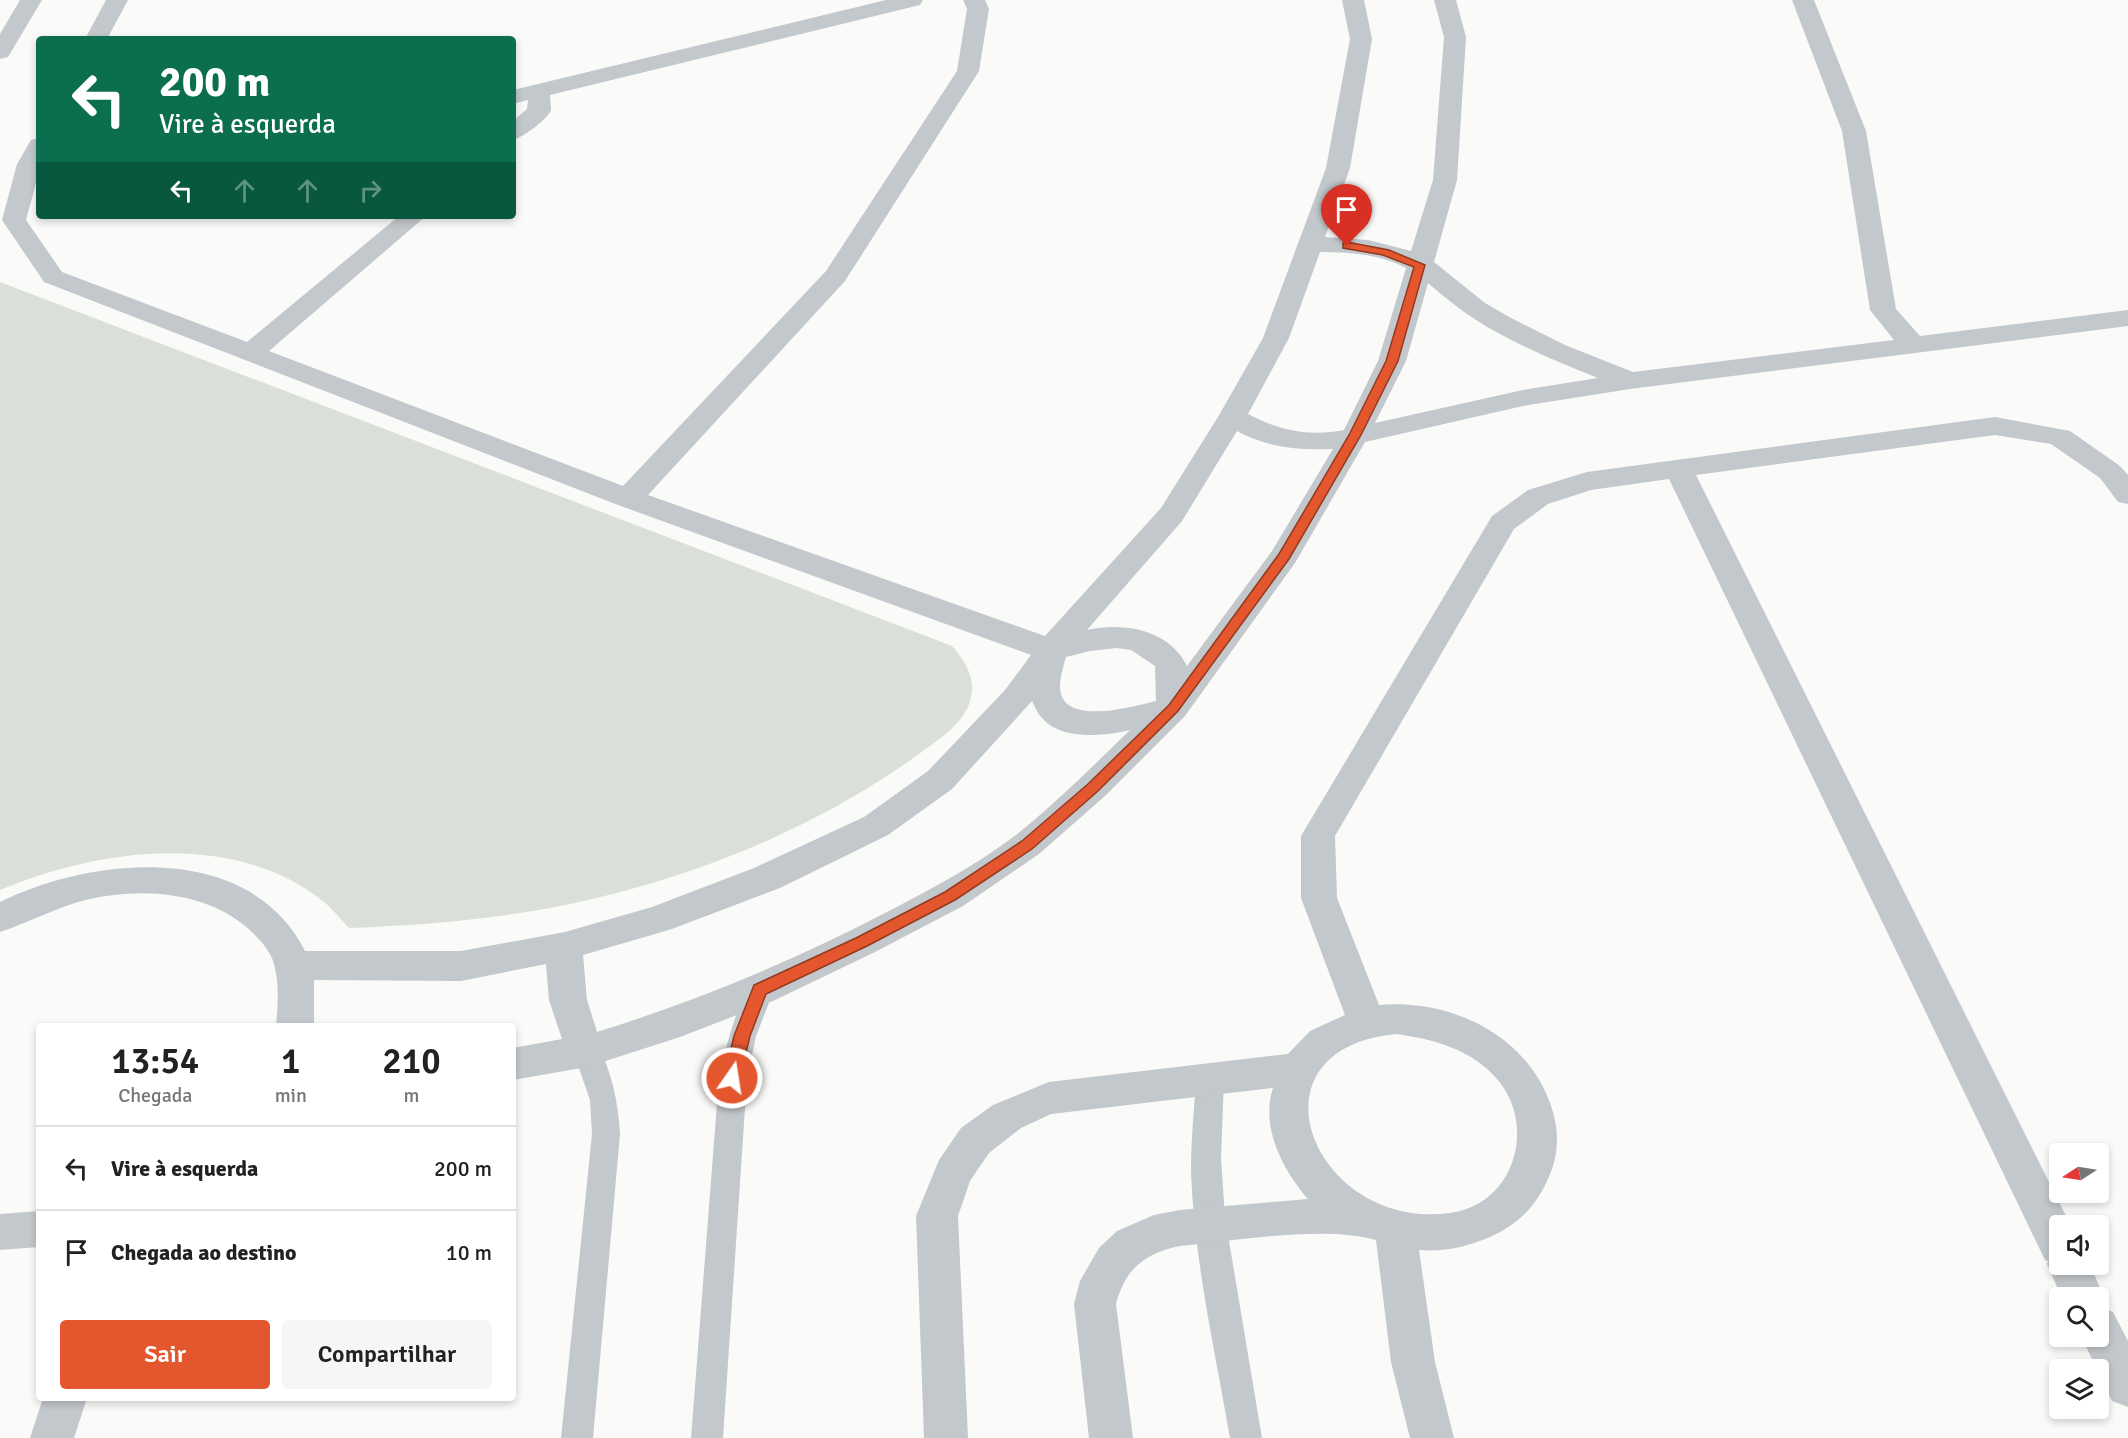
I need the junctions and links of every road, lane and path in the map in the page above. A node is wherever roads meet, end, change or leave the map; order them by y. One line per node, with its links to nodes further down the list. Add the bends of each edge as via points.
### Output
1 (31, 0): 9 (street)
2 (117, 0): 8 (street)
3 (912, 0): 10 (street)
4 (974, 0): 26 (street, via 978,9 968,71 836,276)
5 (1353, 0): 16 (street, via 1361,39 1338,168)
6 (1445, 0): 17 (street, via 1455,37 1445,180)
7 (1803, 0): 19 (street, via 1854,131 1883,310)
8 (98, 36)
9 (0, 52)
10 (539, 90): 11 (street); 12 (street, via 539,111)
11 (516, 96)
12 (516, 130)
13 (36, 151): 14 (street, via 29,164)
14 (26, 216): 20 (street, via 54,277)
15 (410, 219): 20 (street)
16 (1310, 245): 17 (street, via 1366,248); 22 (street, via 1276,338)
17 (1420, 265): 21 (street, via 1484,314); 23 (street, via 1392,361)
18 (2128, 318): 19 (street)
19 (1913, 345): 21 (street)
20 (250, 353): 26 (street)
21 (1630, 381): 23 (street, via 1523,398)
22 (1232, 417): 23 (street, via 1260,432 1297,441 1336,440); 27 (street, via 1172,514)
23 (1355, 435): 28 (street, via 1284,556)
24 (1679, 470): 25 (street, via 1995,426 2060,437 2110,472); 33 (street, via 1587,481 1538,497 1503,523 1318,836 1319,898); 40 (street)
25 (2128, 495)
26 (628, 498): 27 (street)
27 (1051, 650): 28 (street, via 1115,637 1148,645 1171,664); 28 (street, via 1044,695 1062,716 1095,725); 30 (street, via 1017,698 940,780 876,826 756,882 659,919)
28 (1173, 708): 32 (street, via 1027,845 950,896)
29 (0, 918): 31 (street, via 90,885 169,881 204,887 261,917 281,940)
30 (565, 946): 31 (street, via 461,966); 35 (street, via 565,994 573,1024)
31 (293, 966): 34 (street)
32 (760, 990): 35 (street, via 667,1026); 49 (lane, via 742,1036 732,1078)
33 (1367, 1022): 37 (street, via 1316,1048); 39 (street, via 1397,1019 1429,1023 1460,1032 1488,1048 1511,1069 1528,1094 1538,1121 1539,1149 1532,1176 1516,1199 1493,1217 1462,1229 1430,1233)
34 (295, 1023)
35 (587, 1051): 36 (street); 48 (lane, via 604,1100 606,1134)
36 (516, 1063)
37 (1298, 1070): 38 (street); 39 (street, via 1289,1095 1287,1122 1295,1150 1310,1176 1333,1200)
38 (1210, 1080): 41 (lane, via 1206,1143); 50 (street, via 1049,1098 1002,1118 960,1157 945,1185 937,1216)
39 (1379, 1223): 41 (street, via 1317,1216); 53 (street)
40 (2049, 1224)
41 (1211, 1226): 51 (street, via 1154,1233 1132,1244 1101,1281 1095,1304); 52 (lane)
42 (36, 1228): 43 (street)
43 (0, 1232)
44 (2108, 1347): 45 (street)
45 (2128, 1386)
46 (64, 1401): 47 (street)
47 (52, 1438)
48 (577, 1438)
49 (708, 1438)
50 (946, 1438)
51 (1111, 1438)
52 (1246, 1438)
53 (1432, 1438)

